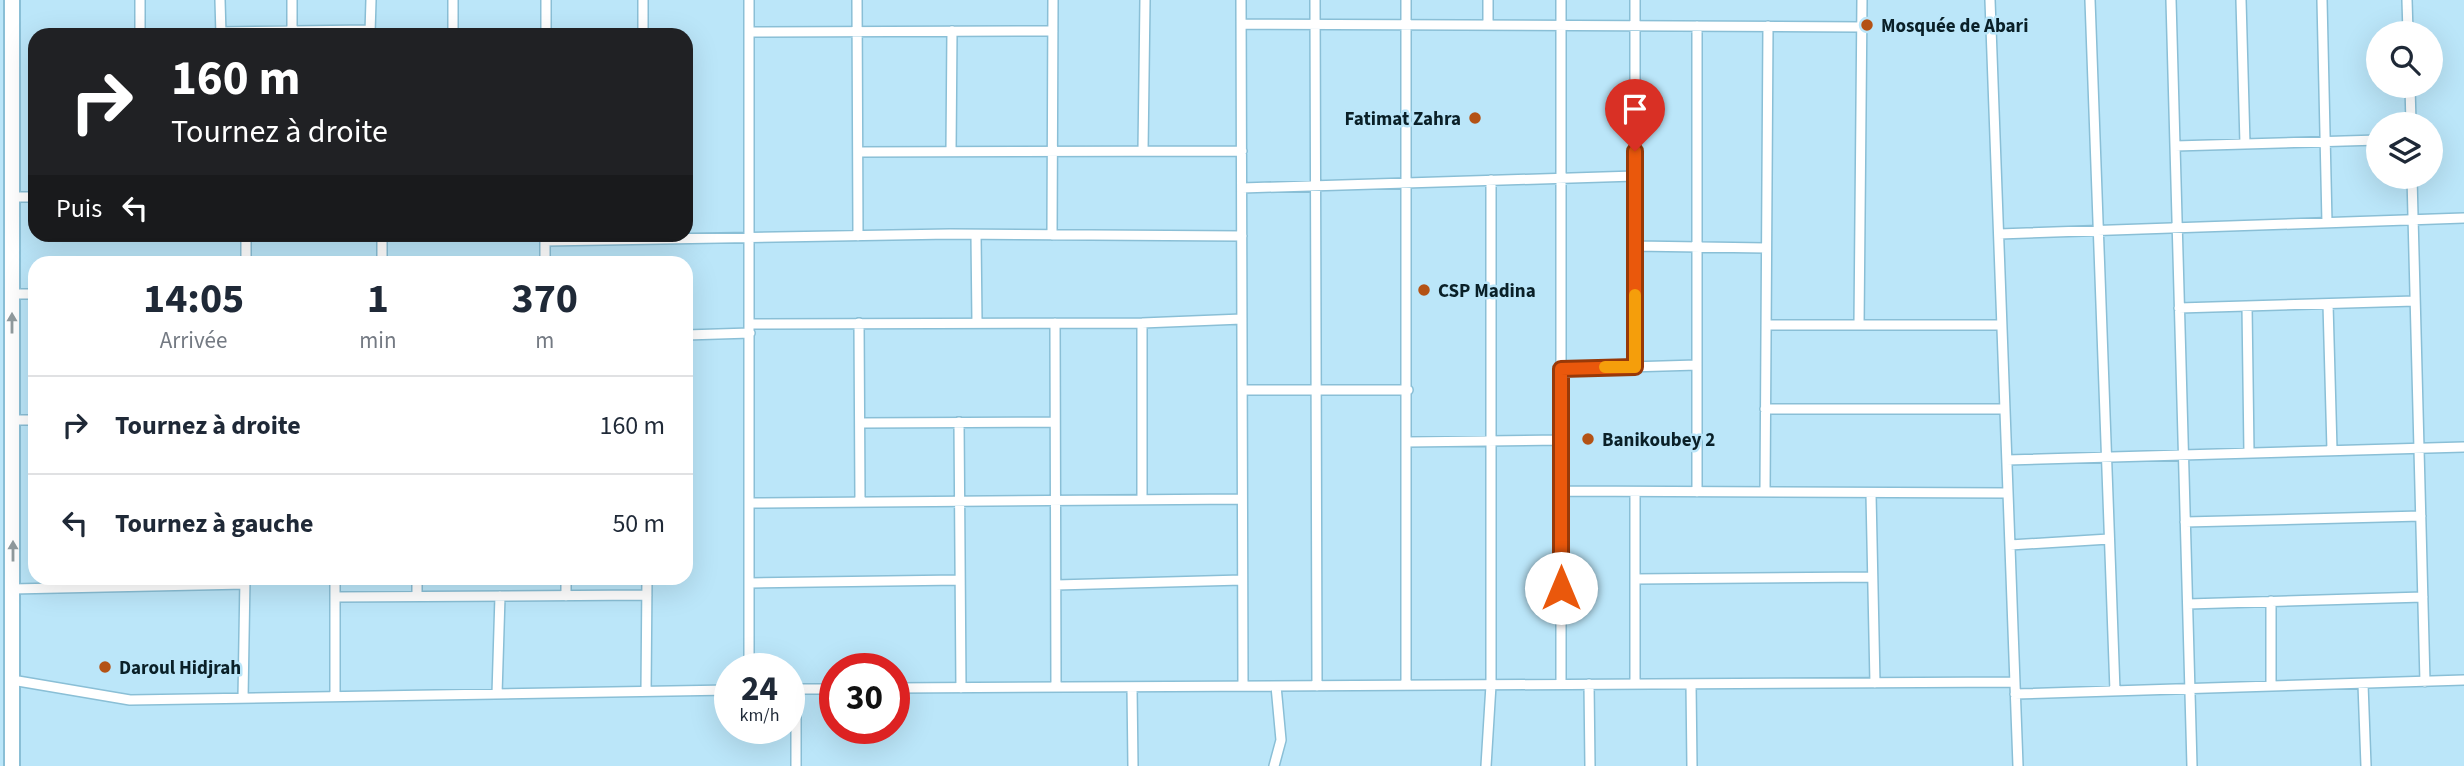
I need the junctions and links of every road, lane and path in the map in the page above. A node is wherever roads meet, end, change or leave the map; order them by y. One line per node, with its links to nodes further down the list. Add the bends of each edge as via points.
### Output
1 (12, 0): 63 (main road)
2 (140, 0): 36 (street)
3 (220, 0): 37 (street)
4 (292, 0): 38 (street)
5 (371, 0): 39 (street)
6 (453, 0): 40 (street)
7 (546, 0): 41 (street)
8 (643, 0): 42 (street)
9 (749, 0): 45 (street)
10 (857, 0): 43 (street)
11 (1053, 0): 46 (street)
12 (1145, 0): 53 (street)
13 (1241, 0): 27 (street)
14 (1315, 0): 28 (street)
15 (1406, 0): 29 (street)
16 (1489, 0): 30 (street)
17 (1561, 0): 31 (street)
18 (1635, 0): 32 (street)
19 (1862, 0): 35 (street)
20 (1990, 0): 71 (street)
21 (2090, 0): 69 (street)
22 (2171, 0): 50 (street)
23 (2241, 0): 49 (street)
24 (2322, 0): 48 (street)
25 (2407, 0): 26 (street)
26 (2408, 21)
27 (1241, 24): 28 (street); 54 (street)
28 (1315, 25): 29 (street); 60 (street)
29 (1405, 25): 30 (street); 59 (street)
30 (1488, 25): 31 (street)
31 (1561, 26): 32 (street); 57 (street)
32 (1635, 26): 33 (street); 56 (street)
33 (1697, 26): 34 (street); 78 (street)
34 (1768, 26): 35 (street); 79 (street)
35 (1862, 27): 91 (street)
36 (141, 28)
37 (221, 28)
38 (292, 28)
39 (370, 28)
40 (453, 28)
41 (545, 28)
42 (643, 28)
43 (857, 31): 44 (street); 45 (street); 55 (street)
44 (952, 31): 46 (street); 51 (street)
45 (749, 32): 73 (street)
46 (1053, 32): 52 (street)
47 (2366, 140): 48 (street)
48 (2327, 142): 49 (street); 67 (street)
49 (2245, 144): 50 (street)
50 (2175, 146): 68 (street)
51 (951, 151): 52 (street); 55 (street)
52 (1051, 151): 53 (street); 72 (street)
53 (1143, 151): 54 (street)
54 (1242, 151): 61 (street)
55 (858, 152): 74 (street)
56 (1635, 176): 57 (street); 77 (street)
57 (1561, 178): 58 (street); 98 (street)
58 (1491, 180): 59 (street); 110 (street)
59 (1404, 183): 60 (street); 101 (street)
60 (1316, 186): 61 (street); 100 (street)
61 (1242, 188): 75 (street)
62 (2412, 189): 66 (street)
63 (12, 197): 64 (street); 80 (main road)
64 (28, 197)
65 (2464, 218): 66 (street)
66 (2413, 220): 67 (street); 82 (street)
67 (2327, 223): 68 (street)
68 (2177, 228): 69 (street); 85 (street)
69 (2099, 230): 71 (street); 117 (street)
70 (976, 234): 72 (street); 74 (street); 87 (street)
71 (1999, 234): 92 (street)
72 (1052, 235): 75 (street)
73 (750, 236): 74 (street); 76 (street); 94 (street)
74 (858, 236)
75 (1242, 236): 86 (street)
76 (693, 237)
77 (1635, 246): 78 (street); 97 (street)
78 (1697, 247): 79 (street); 96 (street)
79 (1766, 248): 93 (street)
80 (12, 294): 81 (street); 104 (main road, one-way to 80)
81 (28, 294)
82 (2415, 301): 83 (street); 113 (street)
83 (2328, 304): 84 (street); 114 (street)
84 (2247, 306): 85 (street); 115 (street)
85 (2179, 308): 116 (street)
86 (1242, 319): 90 (street); 99 (street)
87 (977, 322): 88 (street); 89 (street)
88 (859, 323): 94 (street); 108 (street)
89 (1055, 323): 90 (street); 107 (street)
90 (1142, 323): 125 (street)
91 (1859, 325): 92 (street); 93 (street)
92 (2002, 325): 103 (street)
93 (1766, 326): 102 (street)
94 (750, 328): 95 (street); 130 (street)
95 (693, 334)
96 (1697, 365): 97 (street); 121 (street)
97 (1635, 367): 98 (street)
98 (1561, 369): 109 (street)
99 (1242, 390): 100 (street); 126 (street)
100 (1316, 390): 101 (street); 171 (street)
101 (1408, 390): 111 (street)
102 (1765, 409): 103 (street); 122 (street)
103 (2005, 409): 118 (street)
104 (13, 420): 105 (street); 147 (main road, one-way to 104)
105 (28, 420)
106 (959, 422): 107 (street); 108 (street); 128 (street)
107 (1055, 422): 129 (street)
108 (860, 423): 127 (street)
109 (1561, 440): 110 (street); 119 (street)
110 (1491, 441): 111 (street); 168 (street)
111 (1407, 442): 167 (street)
112 (2464, 447): 113 (street)
113 (2419, 448): 114 (street); 131 (street)
114 (2332, 450): 115 (street)
115 (2249, 453): 116 (street)
116 (2183, 455): 117 (street); 132 (street)
117 (2106, 457): 118 (street); 133 (street)
118 (2007, 460): 123 (street)
119 (1561, 491): 120 (street); 162 (street)
120 (1635, 492): 121 (street); 136 (street)
121 (1697, 492): 122 (street)
122 (1765, 492): 124 (street)
123 (2008, 493): 124 (street); 134 (street)
124 (1871, 494): 135 (street)
125 (1142, 499): 126 (street); 129 (street)
126 (1242, 499): 138 (street)
127 (860, 500): 128 (street); 130 (street)
128 (959, 500): 129 (street); 137 (street)
129 (1055, 501): 146 (street)
130 (750, 503): 139 (street)
131 (2421, 516): 132 (street); 153 (street)
132 (2185, 522): 155 (street)
133 (2109, 539): 134 (street); 180 (street)
134 (2010, 545): 160 (street)
135 (1872, 577): 136 (street); 159 (street)
136 (1635, 579): 164 (street)
137 (959, 580): 139 (street); 176 (street)
138 (1242, 580): 146 (street); 169 (street)
139 (750, 583): 156 (street)
140 (90, 585): 147 (street)
141 (245, 585): 184 (street)
142 (335, 585): 152 (street)
143 (417, 585): 148 (street)
144 (566, 585): 150 (street)
145 (647, 585): 151 (street)
146 (1056, 585): 173 (street)
147 (12, 589): 157 (main road)
148 (417, 596): 149 (street); 152 (street)
149 (500, 596): 150 (street); 181 (street)
150 (566, 596): 151 (street)
151 (646, 596): 179 (street)
152 (335, 597): 183 (street)
153 (2423, 597): 154 (street); 161 (street)
154 (2271, 601): 155 (street); 172 (street)
155 (2188, 604): 177 (street)
156 (749, 653)
157 (12, 680): 184 (street, via 130,700); 186 (main road)
158 (2464, 680): 161 (street)
159 (1875, 682): 160 (street); 165 (street)
160 (2015, 682): 182 (street)
161 (2425, 682): 166 (street)
162 (1561, 684): 163 (street); 168 (street)
163 (1590, 684): 164 (street); 191 (street)
164 (1635, 684): 165 (street)
165 (1690, 684): 192 (street)
166 (2363, 684): 172 (street); 195 (street)
167 (1406, 685): 168 (street); 171 (street)
168 (1491, 685): 190 (street)
169 (1242, 686): 170 (street); 174 (street)
170 (1276, 686): 171 (street); 189 (street, via 1280,740)
171 (1317, 686)
172 (2271, 686): 177 (street)
173 (1056, 687): 174 (street); 176 (street)
174 (1132, 687): 188 (street)
175 (910, 688): 176 (street)
176 (961, 688)
177 (2190, 689): 180 (street); 194 (street)
178 (714, 690): 179 (street)
179 (646, 691): 181 (street)
180 (2115, 691): 182 (street)
181 (497, 694): 183 (street)
182 (2015, 694): 193 (street)
183 (335, 696): 184 (street)
184 (243, 698)
185 (795, 744): 187 (street)
186 (12, 766)
187 (796, 766)
188 (1133, 766)
189 (1275, 766)
190 (1486, 766)
191 (1590, 766)
192 (1692, 766)
193 (2018, 766)
194 (2192, 766)
195 (2366, 766)

